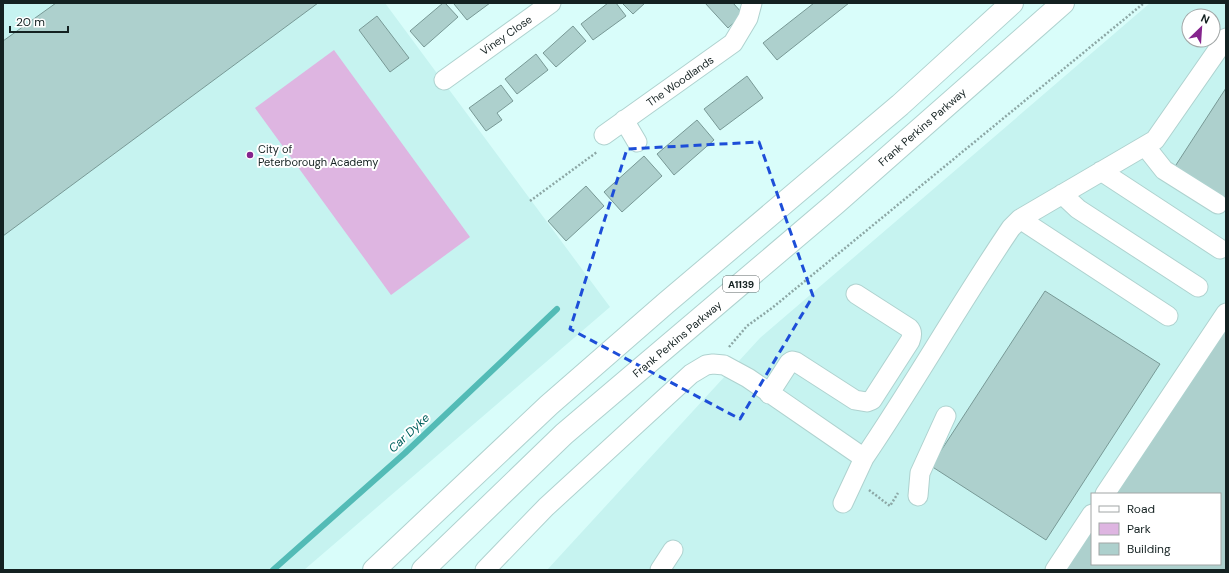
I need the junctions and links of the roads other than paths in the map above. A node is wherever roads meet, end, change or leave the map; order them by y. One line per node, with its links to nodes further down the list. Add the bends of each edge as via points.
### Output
1 (551, 3): 8 (street, Viney Close)
2 (1012, 3): 31 (highway, A1139, via 900,105 549,405)
3 (1063, 3): 6 (highway, Frank Perkins Parkway / A1139)
4 (1068, 3): 6 (highway)
5 (750, 11): 9 (street, The Woodlands, via 733,43)
6 (1036, 28): 26 (highway, Frank Perkins Parkway / A1139, via 836,203 564,434)
7 (1226, 38): 12 (street, via 1155,140)
8 (444, 80)
9 (624, 120): 10 (street, The Woodlands); 11 (street)
10 (604, 135)
11 (638, 142)
12 (1145, 146): 13 (street); 15 (street, via 1164,170)
13 (1102, 171): 14 (street); 17 (street)
14 (1062, 194): 16 (street); 18 (street, via 1078,209)
15 (1218, 204)
16 (1020, 219): 21 (street); 24 (street, via 999,245)
17 (1220, 249)
18 (1198, 286)
19 (856, 294): 22 (street, via 912,331 912,336 872,400 855,400 796,362 789,363)
20 (1226, 314): 25 (street)
21 (1168, 316)
22 (769, 394): 24 (street); 34 (street, via 748,378 724,365 706,365 691,374 546,507)
23 (946, 416): 27 (street, via 920,473)
24 (864, 458): 28 (street)
25 (1106, 493)
26 (501, 494): 32 (highway, Frank Perkins Parkway / A1139); 33 (highway)
27 (918, 496)
28 (843, 503)
29 (1091, 516): 36 (street)
30 (673, 550): 35 (street)
31 (374, 570)
32 (423, 570)
33 (436, 570)
34 (485, 570)
35 (660, 570)
36 (1055, 570)

